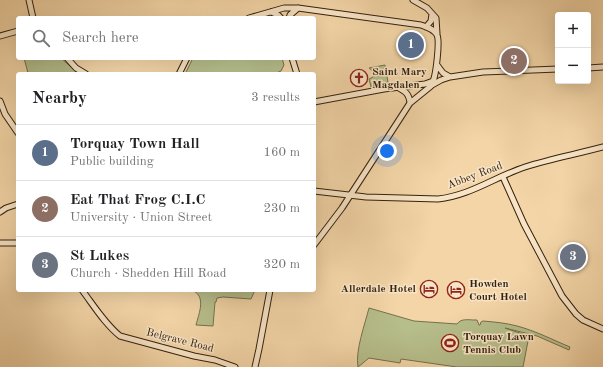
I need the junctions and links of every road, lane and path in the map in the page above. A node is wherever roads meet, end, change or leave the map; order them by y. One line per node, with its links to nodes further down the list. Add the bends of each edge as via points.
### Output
1 (29, 0): 6 (street)
2 (413, 0): 5 (street)
3 (298, 8): 4 (street, via 284,8); 9 (street); 10 (street)
4 (271, 12): 7 (street); 8 (street)
5 (432, 14): 10 (street, via 431,21); 12 (street, via 436,18)
6 (33, 16)
7 (256, 16)
8 (279, 16)
9 (290, 16)
10 (426, 27): 12 (street)
11 (16, 32): 13 (street)
12 (437, 34): 17 (street)
13 (0, 36)
14 (69, 60): 21 (street)
15 (186, 60): 22 (street)
16 (293, 60): 23 (street)
17 (437, 65): 24 (street); 25 (street)
18 (603, 67): 19 (street)
19 (591, 68)
20 (555, 69): 24 (street, via 483,72)
21 (83, 72)
22 (180, 72)
23 (296, 72)
24 (450, 77): 25 (street)
25 (433, 82): 26 (street); 29 (street)
26 (399, 88): 28 (street); 29 (street, via 409,97)
27 (0, 101): 30 (street)
28 (316, 102)
29 (410, 103): 34 (street)
30 (16, 130)
31 (603, 147): 32 (street, Abbey Road, via 564,156)
32 (503, 177): 34 (street, Abbey Road, via 448,198); 42 (street, via 524,224 562,296 583,320)
33 (316, 191): 34 (street, Abbey Road)
34 (350, 195): 37 (street)
35 (16, 205): 36 (street)
36 (0, 212)
37 (316, 242)
38 (0, 243): 39 (street)
39 (16, 243)
40 (83, 292): 43 (street, Belgrave Road, via 107,324 120,336)
41 (270, 292): 44 (street)
42 (603, 329)
43 (235, 367)
44 (255, 367)

